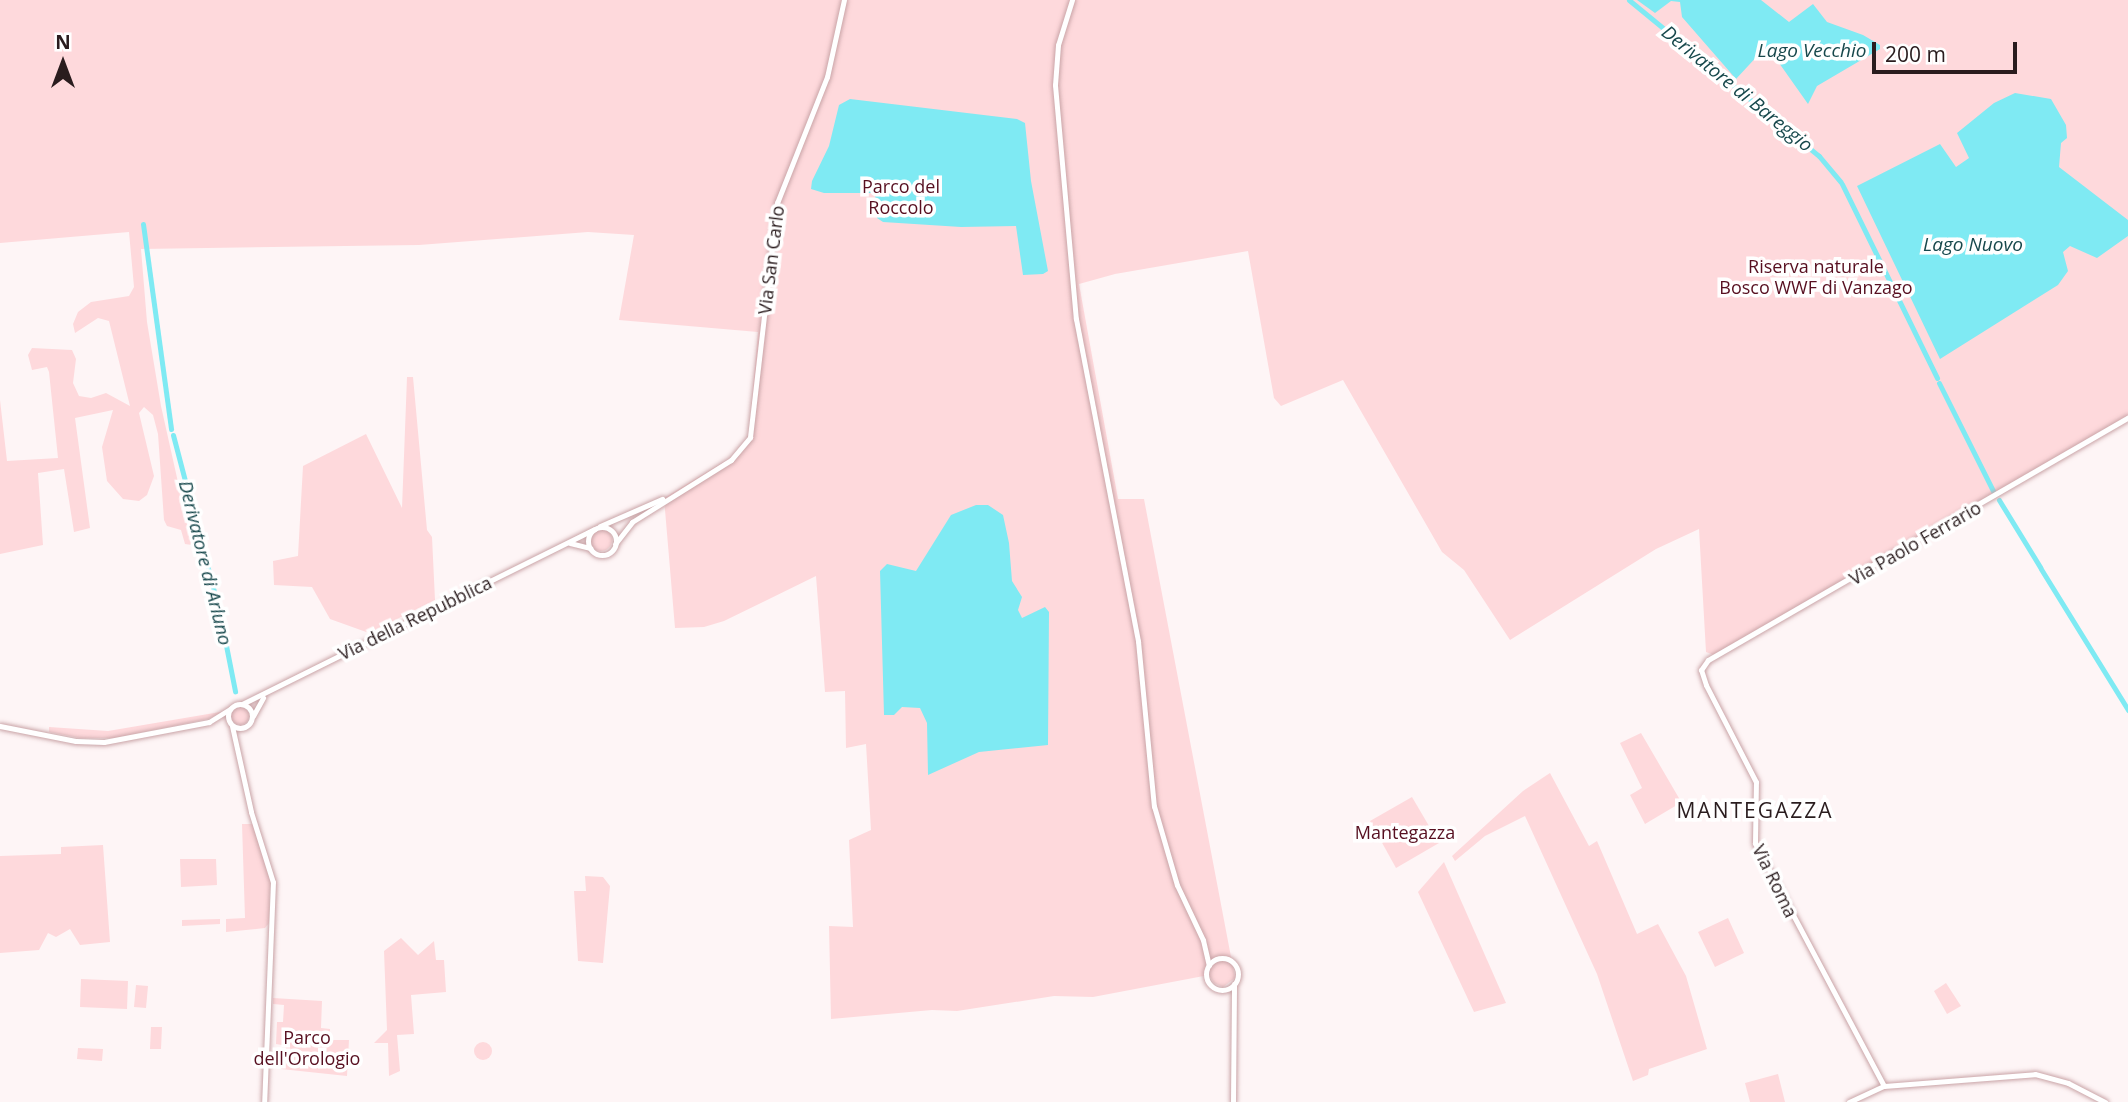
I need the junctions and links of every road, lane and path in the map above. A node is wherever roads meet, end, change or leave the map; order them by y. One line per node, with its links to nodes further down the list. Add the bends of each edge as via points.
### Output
1 (844, 0): 4 (street, Via San Carlo, via 827,77 777,202 752,432 735,457)
2 (1072, 0): 19 (street, via 1058,46 1055,85 1076,319 1137,634 1154,806 1177,885)
3 (2128, 418): 9 (street, Via Paolo Ferrario)
4 (678, 492): 5 (street, Via San Carlo); 6 (street, Via San Carlo, via 632,522)
5 (596, 528): 6 (street, via 611,530); 7 (street, Via della Repubblica); 8 (street, via 588,538)
6 (615, 544): 8 (street, via 606,554)
7 (564, 545): 8 (street); 10 (street, Via della Repubblica)
8 (590, 548)
9 (1702, 666): 25 (street, Via Roma, via 1706,685 1756,782 1755,843)
10 (267, 693): 11 (street, Via della Repubblica); 13 (street)
11 (242, 704): 12 (street); 13 (street)
12 (230, 709): 14 (street); 15 (street)
13 (252, 719): 17 (street)
14 (209, 722): 15 (street); 16 (street, via 97,742)
15 (232, 725): 17 (street); 18 (street)
16 (0, 726)
17 (248, 726): 18 (street)
18 (237, 741): 26 (street, via 251,812 273,882)
19 (1203, 940): 20 (street); 21 (street)
20 (1221, 958): 21 (street); 22 (street, via 1237,968)
21 (1209, 965): 23 (street, via 1209,983)
22 (1234, 984): 23 (street); 24 (street)
23 (1223, 990): 24 (street)
24 (1234, 1001): 27 (street)
25 (1884, 1086): 28 (street); 29 (street, via 2041,1075)
26 (264, 1102)
27 (1233, 1102)
28 (1849, 1102)
29 (2105, 1102)

